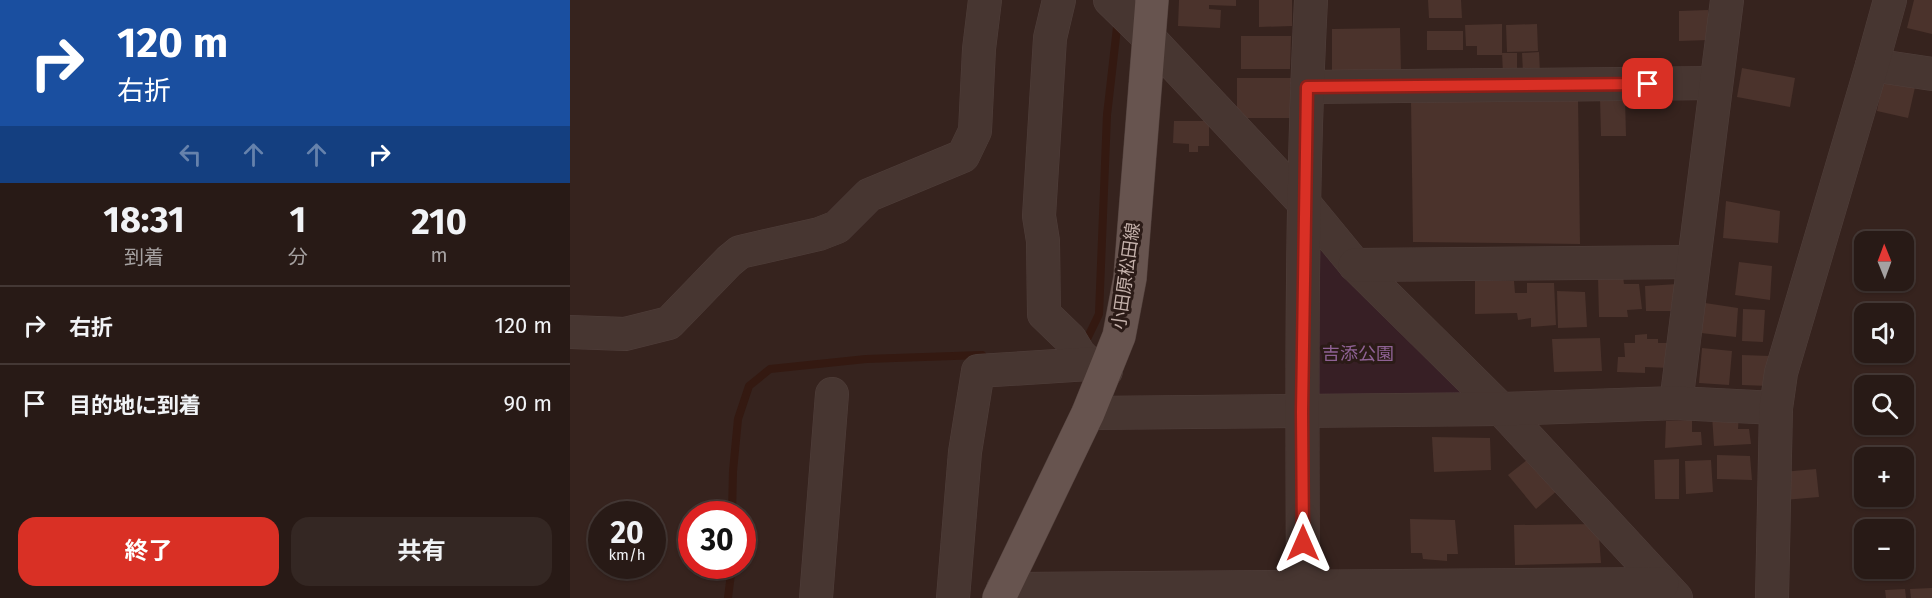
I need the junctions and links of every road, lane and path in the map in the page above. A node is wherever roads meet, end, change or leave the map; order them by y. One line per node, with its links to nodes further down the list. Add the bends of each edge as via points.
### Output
1 (985, 0): 15 (street, via 975,131 963,156 869,195 837,227 740,252 669,322 625,334)
2 (1059, 0): 16 (street, via 1050,38 1039,216 1044,314)
3 (1311, 0): 11 (street)
4 (1726, 0): 10 (street)
5 (1890, 0): 8 (street)
6 (1125, 5): 7 (main road, 小田原松田線)
7 (1149, 38): 12 (street); 16 (main road, 小田原松田線, via 1130,278 1119,336)
8 (1872, 65): 9 (street); 19 (street, via 1781,373)
9 (1932, 74)
10 (1716, 84): 11 (street); 13 (street)
11 (1307, 87): 12 (street)
12 (1304, 203): 14 (street); 21 (street)
13 (1694, 262): 14 (street); 18 (street)
14 (1355, 265): 20 (street)
15 (570, 332)
16 (1086, 357): 22 (main road, 小田原松田線); 28 (street, via 978,371 965,452)
17 (832, 394): 27 (street)
18 (1676, 403): 19 (street); 20 (street)
19 (1776, 408): 29 (street)
20 (1501, 410): 21 (street); 25 (street)
21 (1302, 412): 22 (street); 23 (street)
22 (1088, 413): 26 (main road, 小田原松田線)
23 (1303, 587): 24 (street); 26 (street)
24 (1544, 591): 25 (street)
25 (1669, 591)
26 (1001, 594)
27 (816, 598)
28 (953, 598)
29 (1772, 598)

